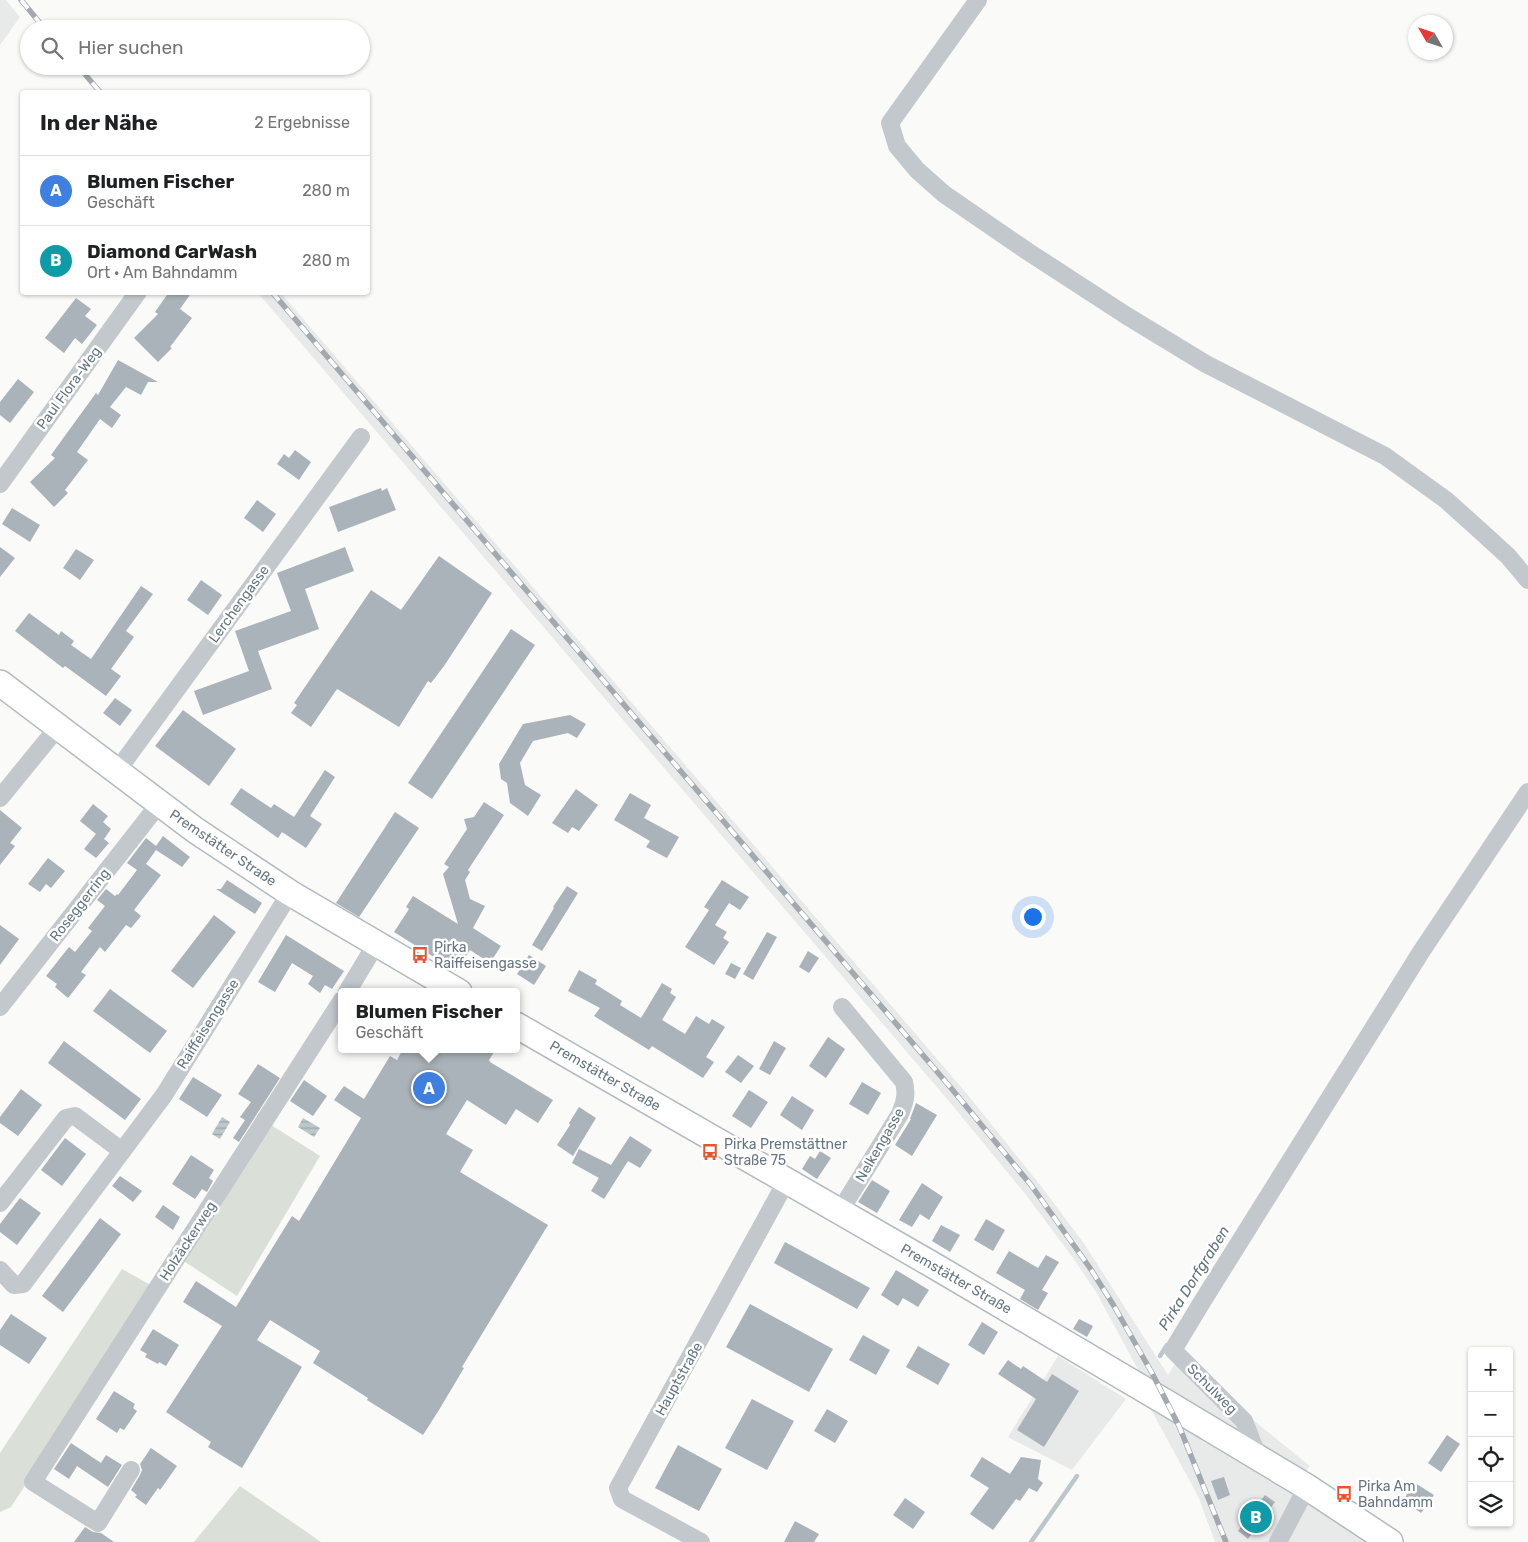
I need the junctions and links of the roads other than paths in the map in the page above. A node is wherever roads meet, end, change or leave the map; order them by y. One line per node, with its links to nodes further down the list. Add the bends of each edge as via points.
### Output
1 (978, 0): 5 (street, via 890,123 897,146 917,170 944,194 1127,316 1206,364 1385,456 1476,526)
2 (136, 295): 4 (street, Paul Flora-Weg)
3 (361, 437): 8 (street, Lerchengasse)
4 (0, 484)
5 (1528, 580)
6 (0, 683): 7 (main road, Premstätter Straße)
7 (58, 727): 8 (main road, Premstätter Straße); 10 (street)
8 (116, 771): 11 (main road, Premstätter Straße)
9 (1528, 792): 25 (street, Schulweg, via 1421,952 1174,1350 1244,1421)
10 (0, 798)
11 (159, 804): 12 (main road, Premstätter Straße); 17 (street, Roseggerring)
12 (290, 893): 13 (main road, Premstätter Straße); 20 (street, Raiffeisengasse, via 164,1095)
13 (376, 944): 14 (street); 15 (main road, Premstätter Straße)
14 (349, 988)
15 (452, 988)
16 (338, 1006): 26 (street, Holzäckerweg, via 33,1482 98,1523)
17 (0, 1007)
18 (842, 1007): 23 (street, Nelkengasse, via 904,1082 906,1091 900,1114)
19 (520, 1027): 21 (main road, Premstätter Straße)
20 (122, 1152): 22 (street, via 75,1116 66,1118); 24 (street, Raiffeisengasse, via 24,1284 14,1285)
21 (787, 1180): 23 (main road, Premstätter Straße); 28 (street, Hauptstraße, via 618,1488 622,1500)
22 (0, 1204)
23 (840, 1211): 25 (main road, Premstätter Straße)
24 (0, 1270)
25 (1258, 1457): 27 (main road, Premstätter Straße)
26 (131, 1470)
27 (1307, 1487): 29 (street); 30 (main road, Premstätter Straße)
28 (701, 1542)
29 (1278, 1542)
30 (1390, 1542)

